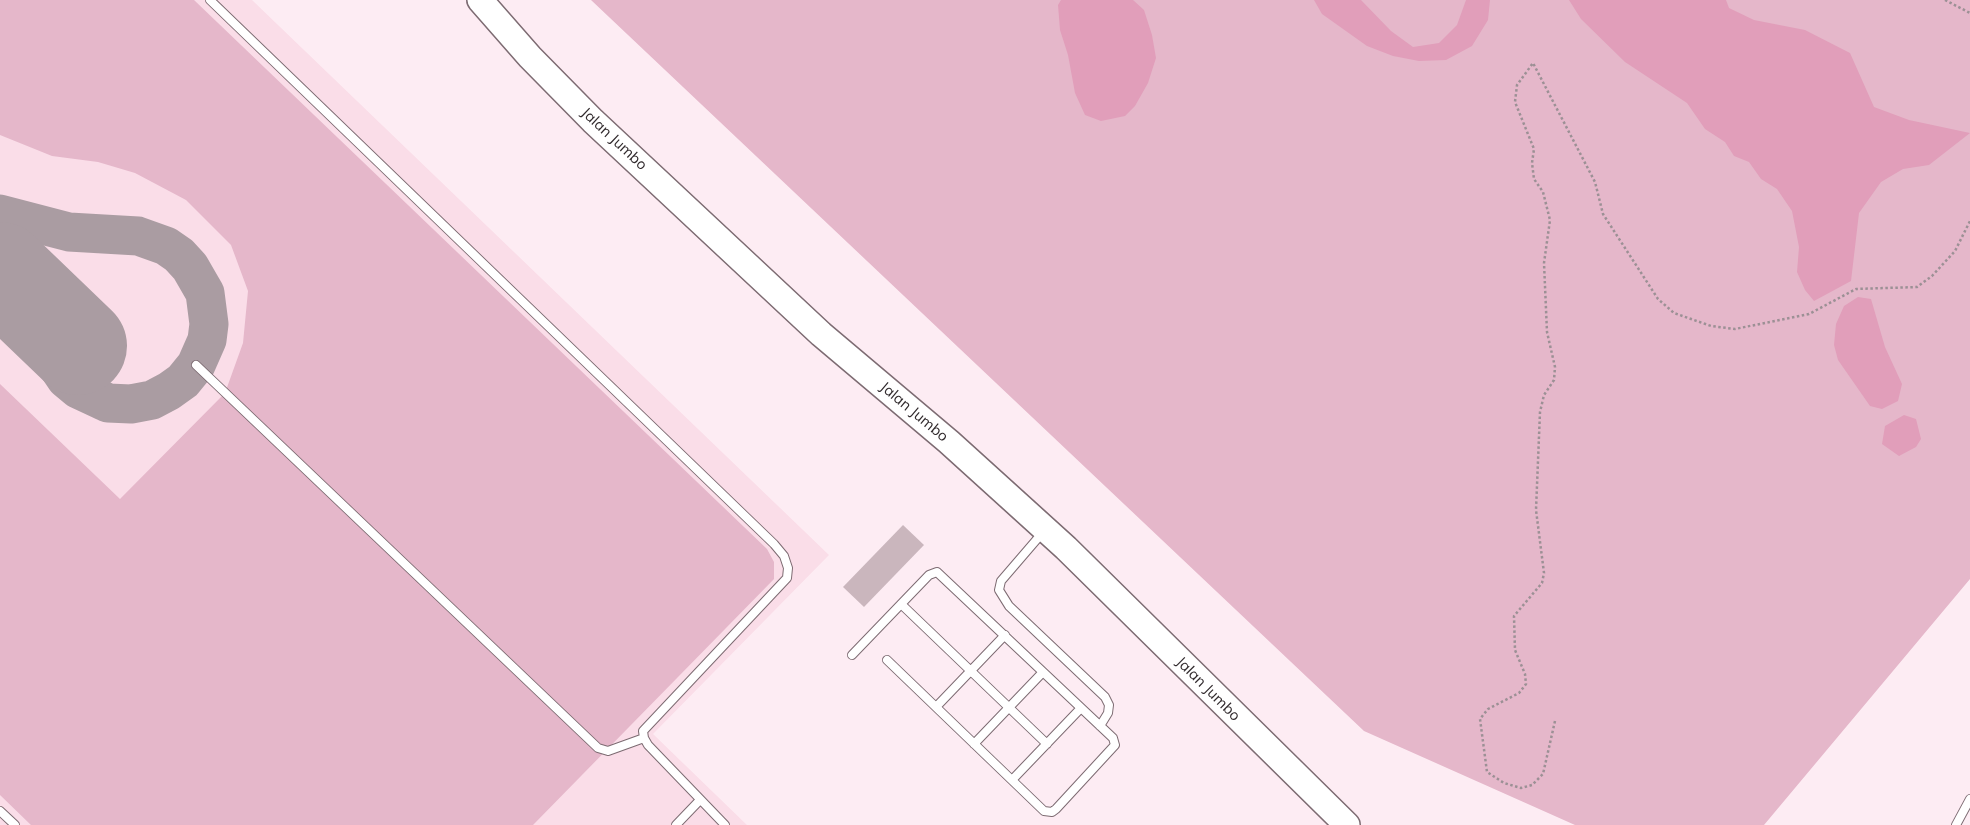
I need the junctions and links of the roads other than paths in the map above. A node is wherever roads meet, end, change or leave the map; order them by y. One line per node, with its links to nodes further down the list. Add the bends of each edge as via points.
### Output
1 (210, 0): 15 (lane, via 784,556 787,578 649,723)
2 (480, 0): 4 (main road, Jalan Jumbo, via 593,121 821,334 949,442)
3 (196, 365): 15 (lane, via 598,748 608,751)
4 (1045, 529): 14 (lane, via 1000,580 999,590 1009,606 1105,698 1109,705 1108,713); 25 (main road, Jalan Jumbo)
5 (901, 604): 6 (lane, via 929,575 936,572); 7 (lane); 9 (lane)
6 (1005, 636): 9 (lane); 10 (lane)
7 (852, 655)
8 (887, 660): 11 (lane)
9 (971, 671): 11 (lane); 12 (lane)
10 (1043, 672): 12 (lane); 13 (lane)
11 (936, 707): 16 (lane)
12 (1009, 708): 16 (lane); 17 (lane)
13 (1081, 708): 14 (lane); 17 (lane)
14 (1100, 726): 18 (lane, via 1112,738 1114,748 1052,812 1044,811)
15 (644, 738): 20 (lane)
16 (974, 744): 18 (lane)
17 (1046, 744): 18 (lane)
18 (1012, 780)
19 (1970, 799): 26 (lane)
20 (699, 801): 23 (lane); 24 (lane)
21 (0, 811): 22 (lane)
22 (15, 825)
23 (676, 825)
24 (725, 825)
25 (1347, 825)
26 (1956, 825)

